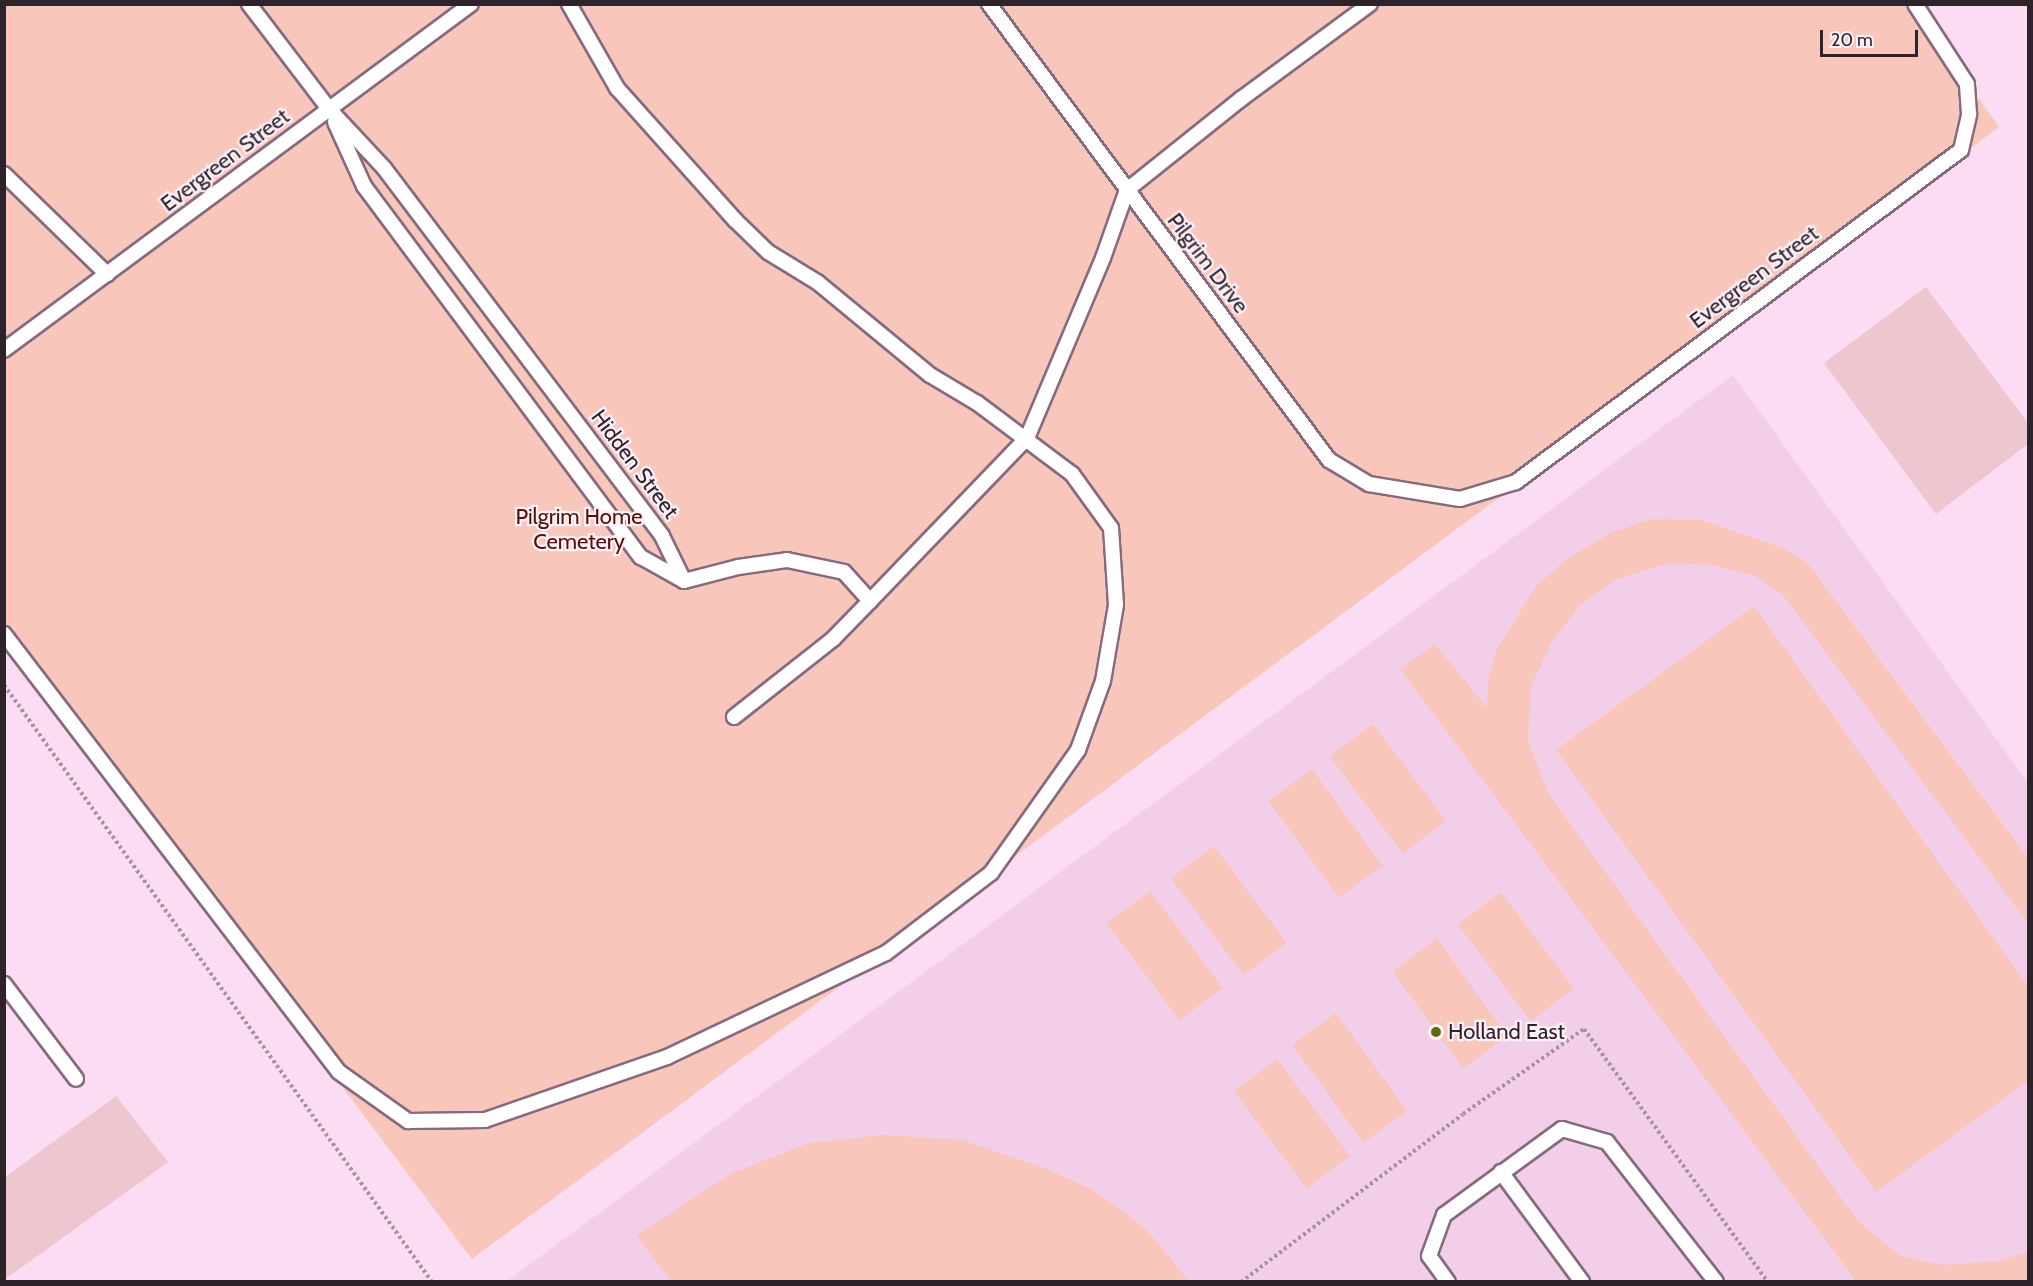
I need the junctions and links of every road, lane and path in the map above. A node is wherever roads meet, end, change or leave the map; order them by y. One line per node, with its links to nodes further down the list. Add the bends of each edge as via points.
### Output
1 (249, 4): 7 (lane, Hidden Street)
2 (471, 4): 7 (lane, Evergreen Street)
3 (569, 4): 12 (lane, via 617,88 768,252 817,282 930,375)
4 (989, 4): 9 (lane, Pilgrim Drive)
5 (1370, 4): 9 (lane)
6 (1915, 4): 13 (lane, Evergreen Street, via 1967,84 1969,114 1961,150 1516,482 1460,499)
7 (329, 109): 10 (lane, Evergreen Street); 14 (lane, Hidden Street, via 384,168 662,536); 14 (lane, Hidden Street, via 364,186 640,558)
8 (4, 174): 10 (lane)
9 (1127, 190): 12 (lane, via 1103,258); 13 (lane, Pilgrim Drive, via 1329,460 1369,484)
10 (107, 274): 11 (lane, Evergreen Street)
11 (4, 350)
12 (1027, 438): 15 (lane); 16 (lane, via 1072,474 1111,528 1116,605 1103,681 1078,750 991,873 886,953 844,975 667,1057 485,1120 408,1121 339,1072)
13 (1428, 497)
14 (684, 581): 15 (lane, via 738,567 787,561 844,572)
15 (870, 601): 18 (lane, via 833,639)
16 (4, 634)
17 (4, 685): 22 (path)
18 (734, 717)
19 (4, 984): 20 (lane)
20 (76, 1079)
21 (1502, 1172): 23 (lane, via 1444,1215 1429,1256); 24 (lane); 25 (lane, via 1562,1129 1607,1142)
22 (432, 1281)
23 (1448, 1281)
24 (1582, 1281)
25 (1716, 1281)

